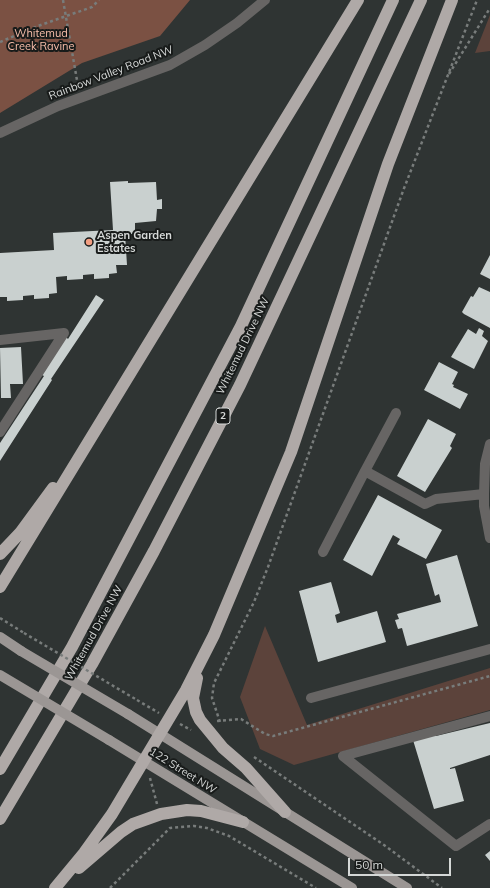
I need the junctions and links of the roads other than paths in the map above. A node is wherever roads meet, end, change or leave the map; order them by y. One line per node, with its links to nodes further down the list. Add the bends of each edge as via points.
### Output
1 (265, 0): 6 (street, Rainbow Valley Road NW, via 204,46 170,65 58,106)
2 (358, 0): 9 (highway)
3 (393, 0): 26 (highway, Whitemud Drive NW / 2, via 238,332 72,647)
4 (420, 0): 28 (highway, Whitemud Drive NW / 2, via 236,392 99,651)
5 (452, 0): 20 (highway, via 391,157 291,452)
6 (0, 133)
7 (0, 340): 10 (street, via 64,333)
8 (396, 413): 12 (street)
9 (97, 430): 16 (highway, via 20,533); 17 (highway)
10 (0, 432)
11 (490, 444): 13 (street, via 485,464)
12 (365, 471): 13 (street, via 425,504 436,499); 15 (street)
13 (484, 494): 14 (street)
14 (490, 538)
15 (323, 552)
16 (0, 554)
17 (0, 587)
18 (0, 637): 24 (main road, 122 Street NW, bridge)
19 (490, 649): 22 (street)
20 (200, 664): 24 (highway); 27 (highway, via 194,698 200,720 223,748 246,768)
21 (0, 675): 25 (main road, 122 Street NW, bridge)
22 (311, 698)
23 (490, 716): 30 (street, via 343,756 456,846)
24 (160, 734): 25 (highway); 27 (main road, 122 Street NW)
25 (144, 761): 29 (main road, 122 Street NW); 31 (highway, via 112,814)
26 (0, 769)
27 (285, 812): 33 (main road, 122 Street NW)
28 (0, 819)
29 (243, 822): 31 (highway, via 214,813 187,810 147,818 120,832); 32 (main road, 122 Street NW)
30 (490, 824)
31 (57, 886)
32 (352, 888)
33 (407, 888)

